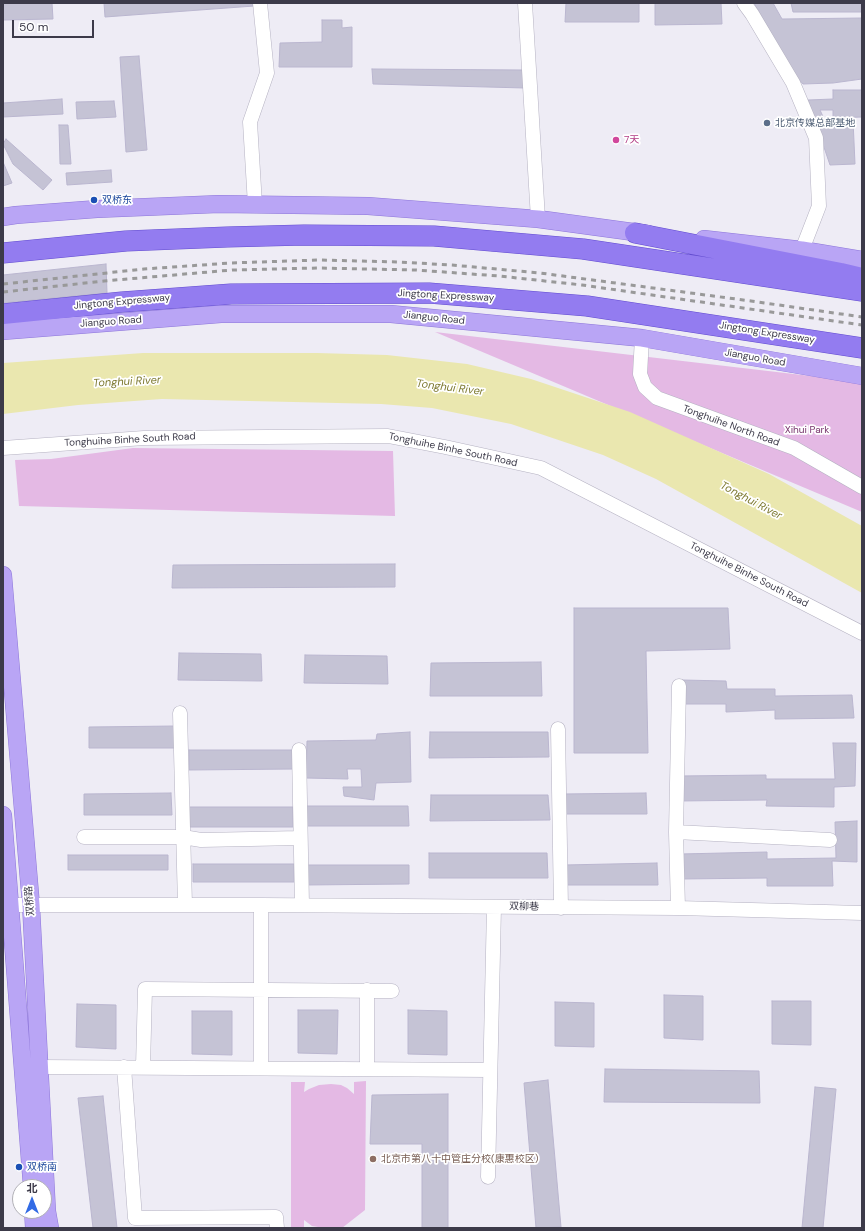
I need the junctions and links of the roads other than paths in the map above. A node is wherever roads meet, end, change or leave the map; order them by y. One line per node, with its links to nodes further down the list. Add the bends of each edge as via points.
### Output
1 (260, 3): 4 (street, via 267,73 250,122)
2 (525, 3): 6 (street)
3 (744, 3): 8 (street, via 793,83 816,138 819,206)
4 (255, 205): 5 (main road, via 97,209); 6 (main road, via 368,206)
5 (3, 217)
6 (538, 219): 7 (main road)
7 (635, 233): 8 (main road); 11 (highway)
8 (802, 250): 10 (main road)
9 (3, 253): 12 (highway, via 126,241 220,237 434,236 583,249)
10 (862, 260)
11 (862, 278)
12 (862, 291)
13 (3, 314): 16 (highway, Jingtong Expressway, via 231,294 429,293 587,306)
14 (3, 331): 15 (main road, Jianguo Road, via 221,314 391,314)
15 (642, 338): 17 (main road, Jianguo Road); 19 (street, Tonghuihe North Road, via 640,374 645,387 657,398 794,448)
16 (862, 348)
17 (862, 376)
18 (3, 448): 21 (street, Tonghuihe Binhe South Road, via 144,438 388,436 445,447 541,468)
19 (862, 487)
20 (3, 575): 33 (main road, 双桥路)
21 (862, 634)
22 (679, 686): 27 (street)
23 (180, 713): 29 (street)
24 (558, 729): 38 (street)
25 (299, 750): 30 (street)
26 (3, 815): 32 (main road, 双桥路)
27 (676, 832): 31 (street); 39 (street)
28 (84, 837): 29 (street)
29 (183, 837): 30 (street, via 201,840); 34 (street)
30 (300, 838): 36 (street)
31 (830, 840)
32 (7, 905): 33 (street, 双柳巷); 51 (main road, 双桥路)
33 (31, 905): 34 (street, 双柳巷); 44 (main road, 双桥路)
34 (185, 905): 35 (street, 双柳巷)
35 (261, 905): 36 (street, 双柳巷); 41 (street)
36 (302, 905): 37 (street, 双柳巷)
37 (494, 907): 38 (street, 双柳巷); 49 (street)
38 (561, 908): 39 (street, 双柳巷)
39 (678, 908): 40 (street, 双柳巷)
40 (862, 912)
41 (261, 990): 42 (street); 46 (street, via 145,989); 47 (street)
42 (367, 990): 43 (street); 48 (street)
43 (392, 991)
44 (39, 1067): 45 (street); 52 (main road, 双桥路)
45 (124, 1067): 46 (street); 53 (street, via 135,1218 276,1217)
46 (143, 1067): 47 (street)
47 (261, 1068): 48 (street)
48 (367, 1068): 49 (street)
49 (490, 1070): 50 (street)
50 (488, 1177)
51 (31, 1179)
52 (50, 1228)
53 (277, 1228)

